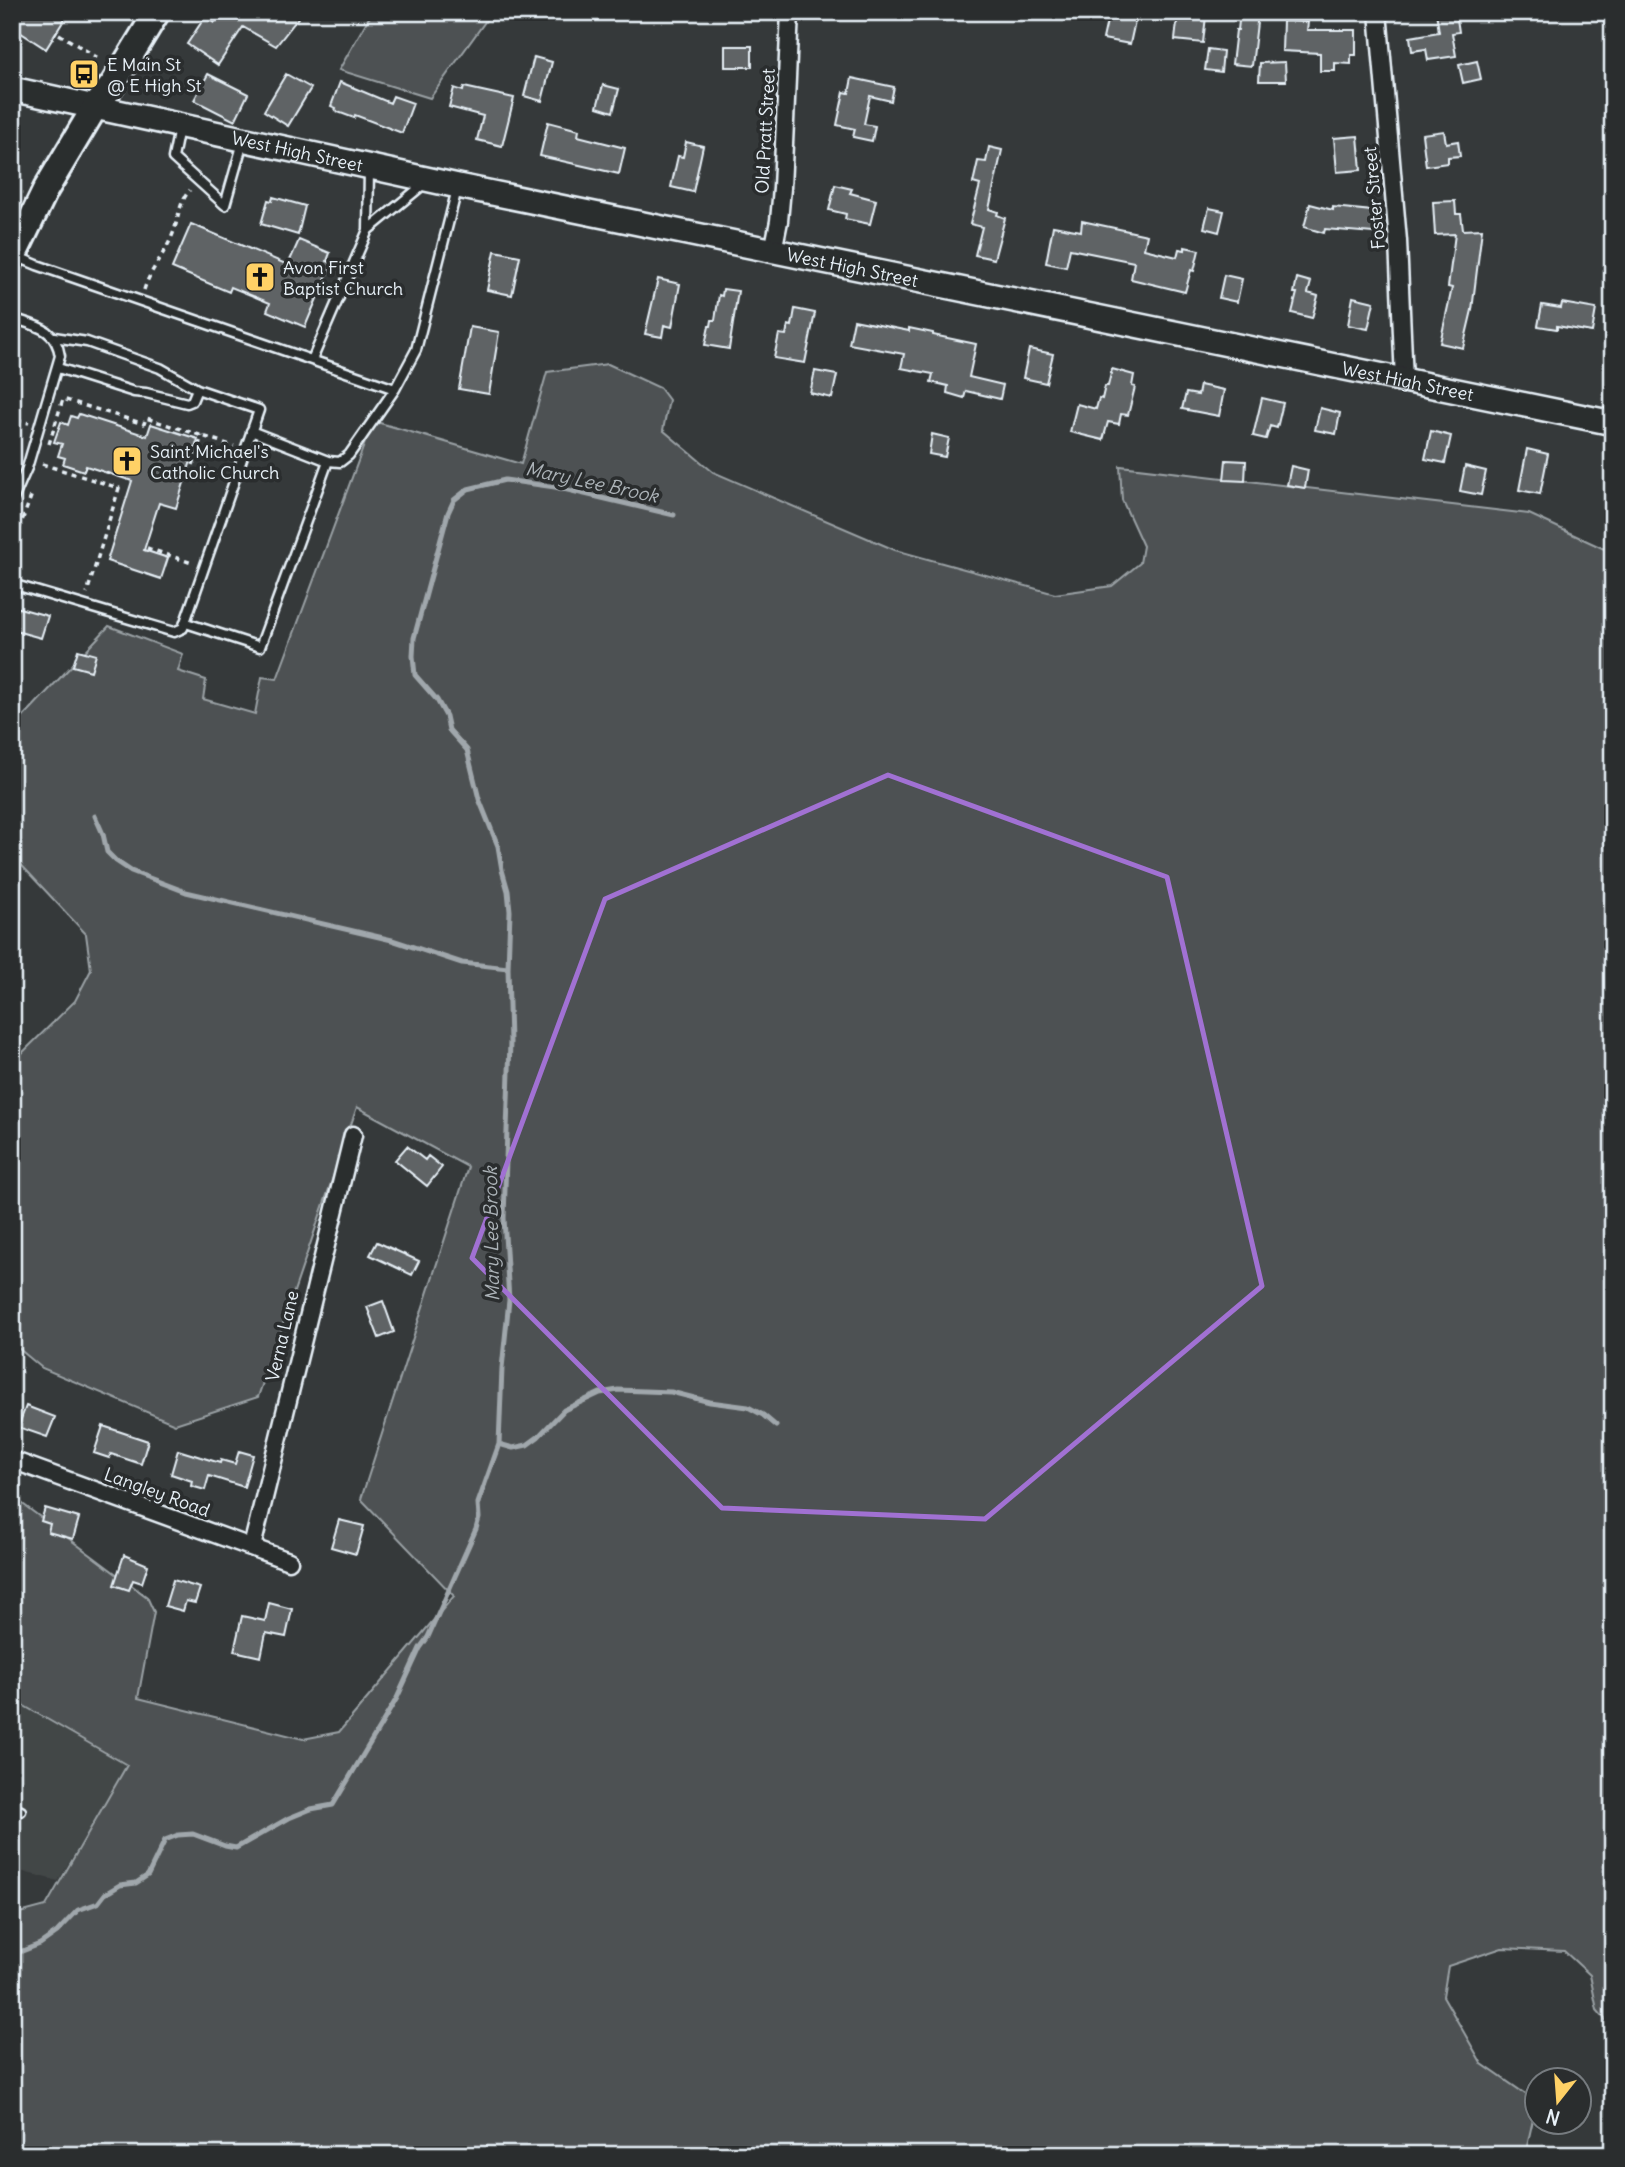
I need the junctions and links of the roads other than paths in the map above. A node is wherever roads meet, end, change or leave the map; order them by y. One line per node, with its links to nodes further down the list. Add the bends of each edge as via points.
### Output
1 (157, 12): 5 (main road)
2 (790, 12): 12 (street, Old Pratt Street, via 782,188)
3 (1378, 12): 18 (street, Foster Street, via 1398,241)
4 (12, 89): 5 (main road, West High Street)
5 (95, 107): 6 (main road, West High Street); 13 (main road)
6 (180, 125): 7 (main road, West High Street); 7 (lane, via 173,158 225,205)
7 (244, 139): 8 (main road, West High Street)
8 (369, 167): 9 (main road, West High Street); 11 (lane)
9 (429, 179): 10 (main road, West High Street); 11 (lane)
10 (458, 186): 12 (main road, West High Street); 20 (lane, via 416,350)
11 (368, 230): 16 (lane)
12 (773, 251): 18 (main road, West High Street)
13 (13, 257): 16 (lane)
14 (12, 318): 15 (lane)
15 (54, 337): 17 (lane, via 60,356); 19 (lane, via 87,342 160,368)
16 (312, 360): 20 (lane)
17 (58, 368): 19 (lane, via 134,393 187,403); 24 (lane)
18 (1404, 381): 21 (main road, West High Street)
19 (197, 389): 22 (lane, via 259,410)
20 (395, 389): 23 (lane, via 345,459)
21 (1613, 423)
22 (251, 432): 23 (lane); 26 (lane)
23 (328, 461): 26 (lane, via 260,647)
24 (12, 502)
25 (12, 584): 26 (lane, via 167,631 179,631)
26 (186, 622)
27 (353, 1135): 29 (street, Verna Lane)
28 (12, 1460): 29 (street, Langley Road)
29 (252, 1548): 30 (street, Langley Road)
30 (289, 1561)

